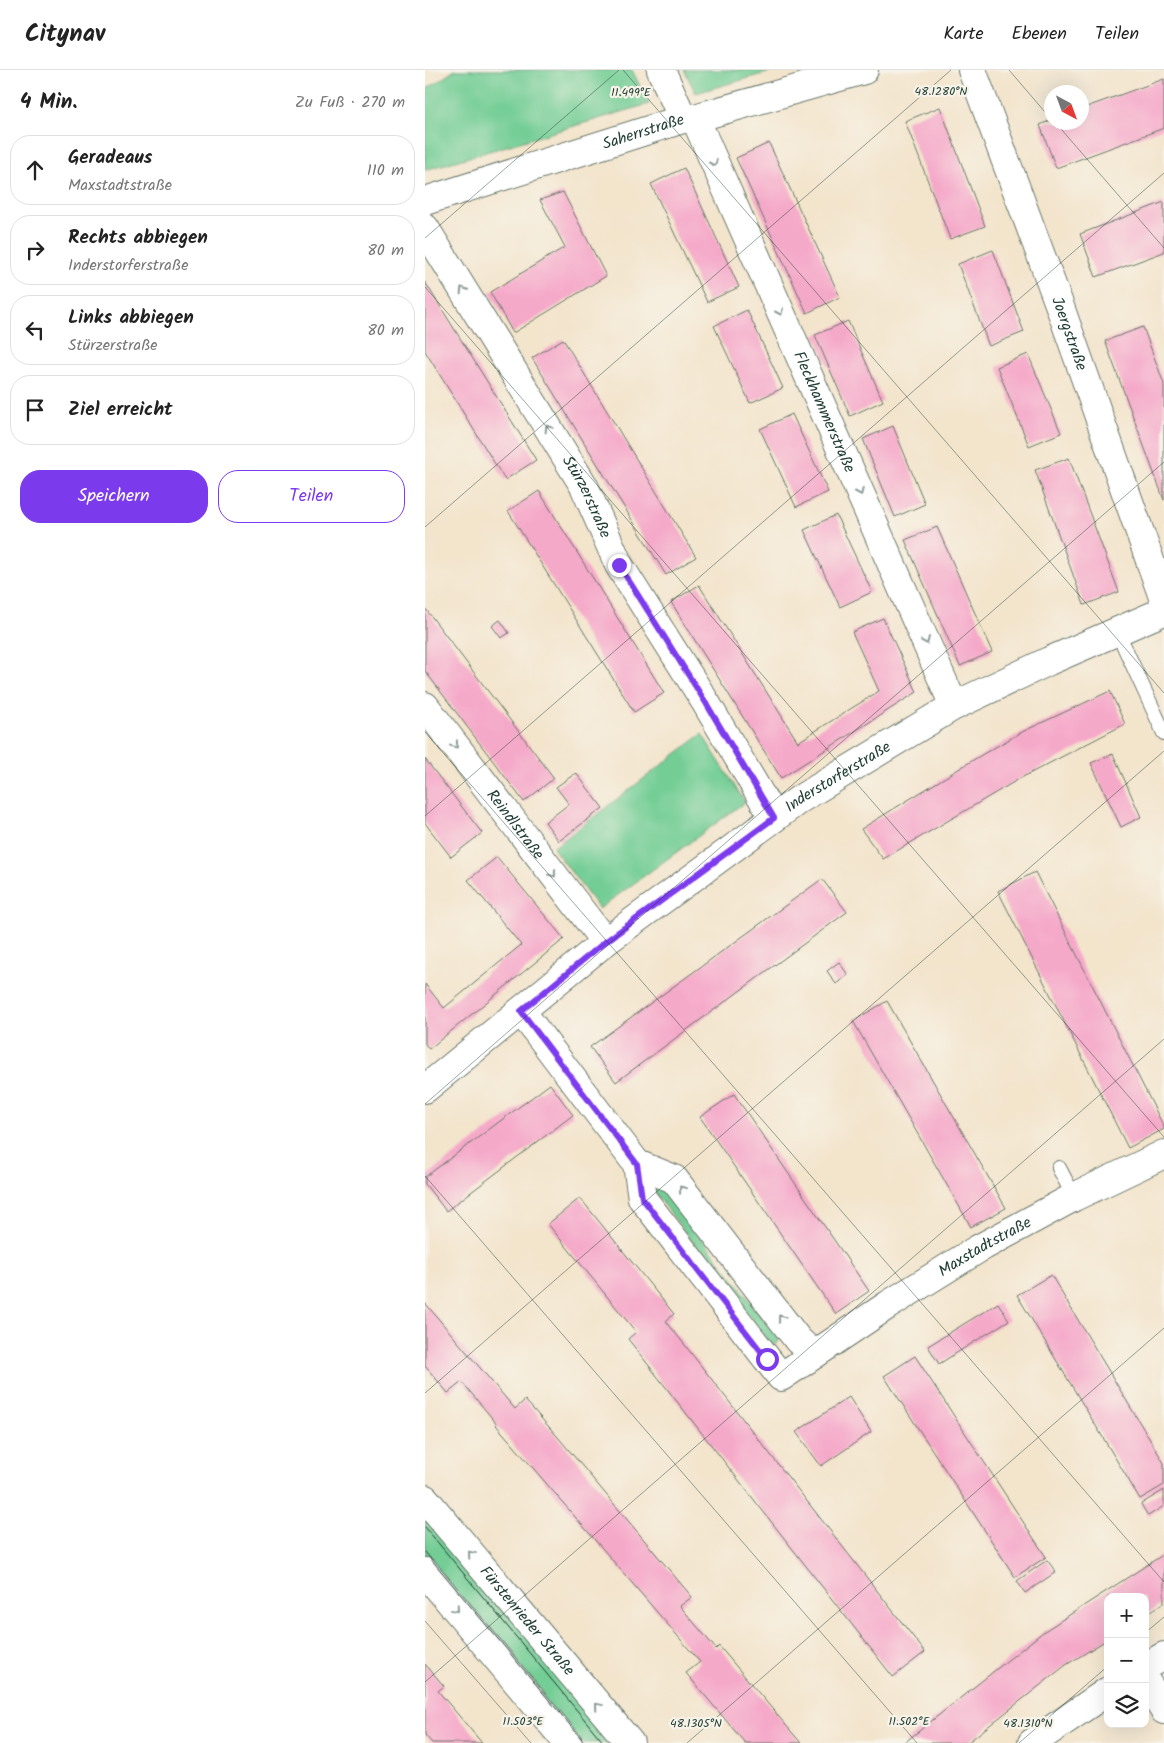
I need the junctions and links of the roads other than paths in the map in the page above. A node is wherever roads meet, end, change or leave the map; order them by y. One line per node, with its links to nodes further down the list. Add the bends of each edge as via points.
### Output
1 (661, 70): 4 (street, Fleckhammerstraße)
2 (864, 70): 4 (street, Saherrstraße)
3 (972, 70): 7 (street, Joergstraße)
4 (689, 118): 5 (street, Saherrstraße); 11 (street, Fleckhammerstraße, one-way to 11)
5 (425, 201)
6 (425, 228): 13 (street, Stürzerstraße, one-way to 6, via 619,565 584,486)
7 (1164, 600)
8 (1164, 611): 9 (street, Inderstorferstraße)
9 (1117, 631): 11 (street, Inderstorferstraße); 12 (lane)
10 (425, 706): 14 (street, Reindlstraße, one-way to 14)
11 (954, 706): 13 (street, Inderstorferstraße)
12 (1164, 733)
13 (774, 818): 14 (street, Inderstorferstraße)
14 (605, 942): 15 (street, Inderstorferstraße)
15 (521, 1011): 16 (street, Inderstorferstraße); 18 (street, Maxstadtstraße)
16 (425, 1089)
17 (1164, 1154): 20 (street, Maxstadtstraße)
18 (637, 1164): 21 (street, one-way to 18, via 797,1340 673,1179); 21 (street, Maxstadtstraße, via 642,1198 781,1377)
19 (1059, 1168): 20 (lane)
20 (1075, 1198): 21 (street, Maxstadtstraße, via 978,1249)
21 (813, 1354)
22 (425, 1499): 30 (street, Fürstenrieder Straße, one-way to 22)
23 (425, 1572): 29 (street, one-way to 29)
24 (1164, 1656): 25 (street)
25 (1149, 1665)
26 (1147, 1683): 28 (street)
27 (1104, 1694): 31 (street)
28 (1164, 1710)
29 (568, 1743)
30 (630, 1743)
31 (1031, 1743)

